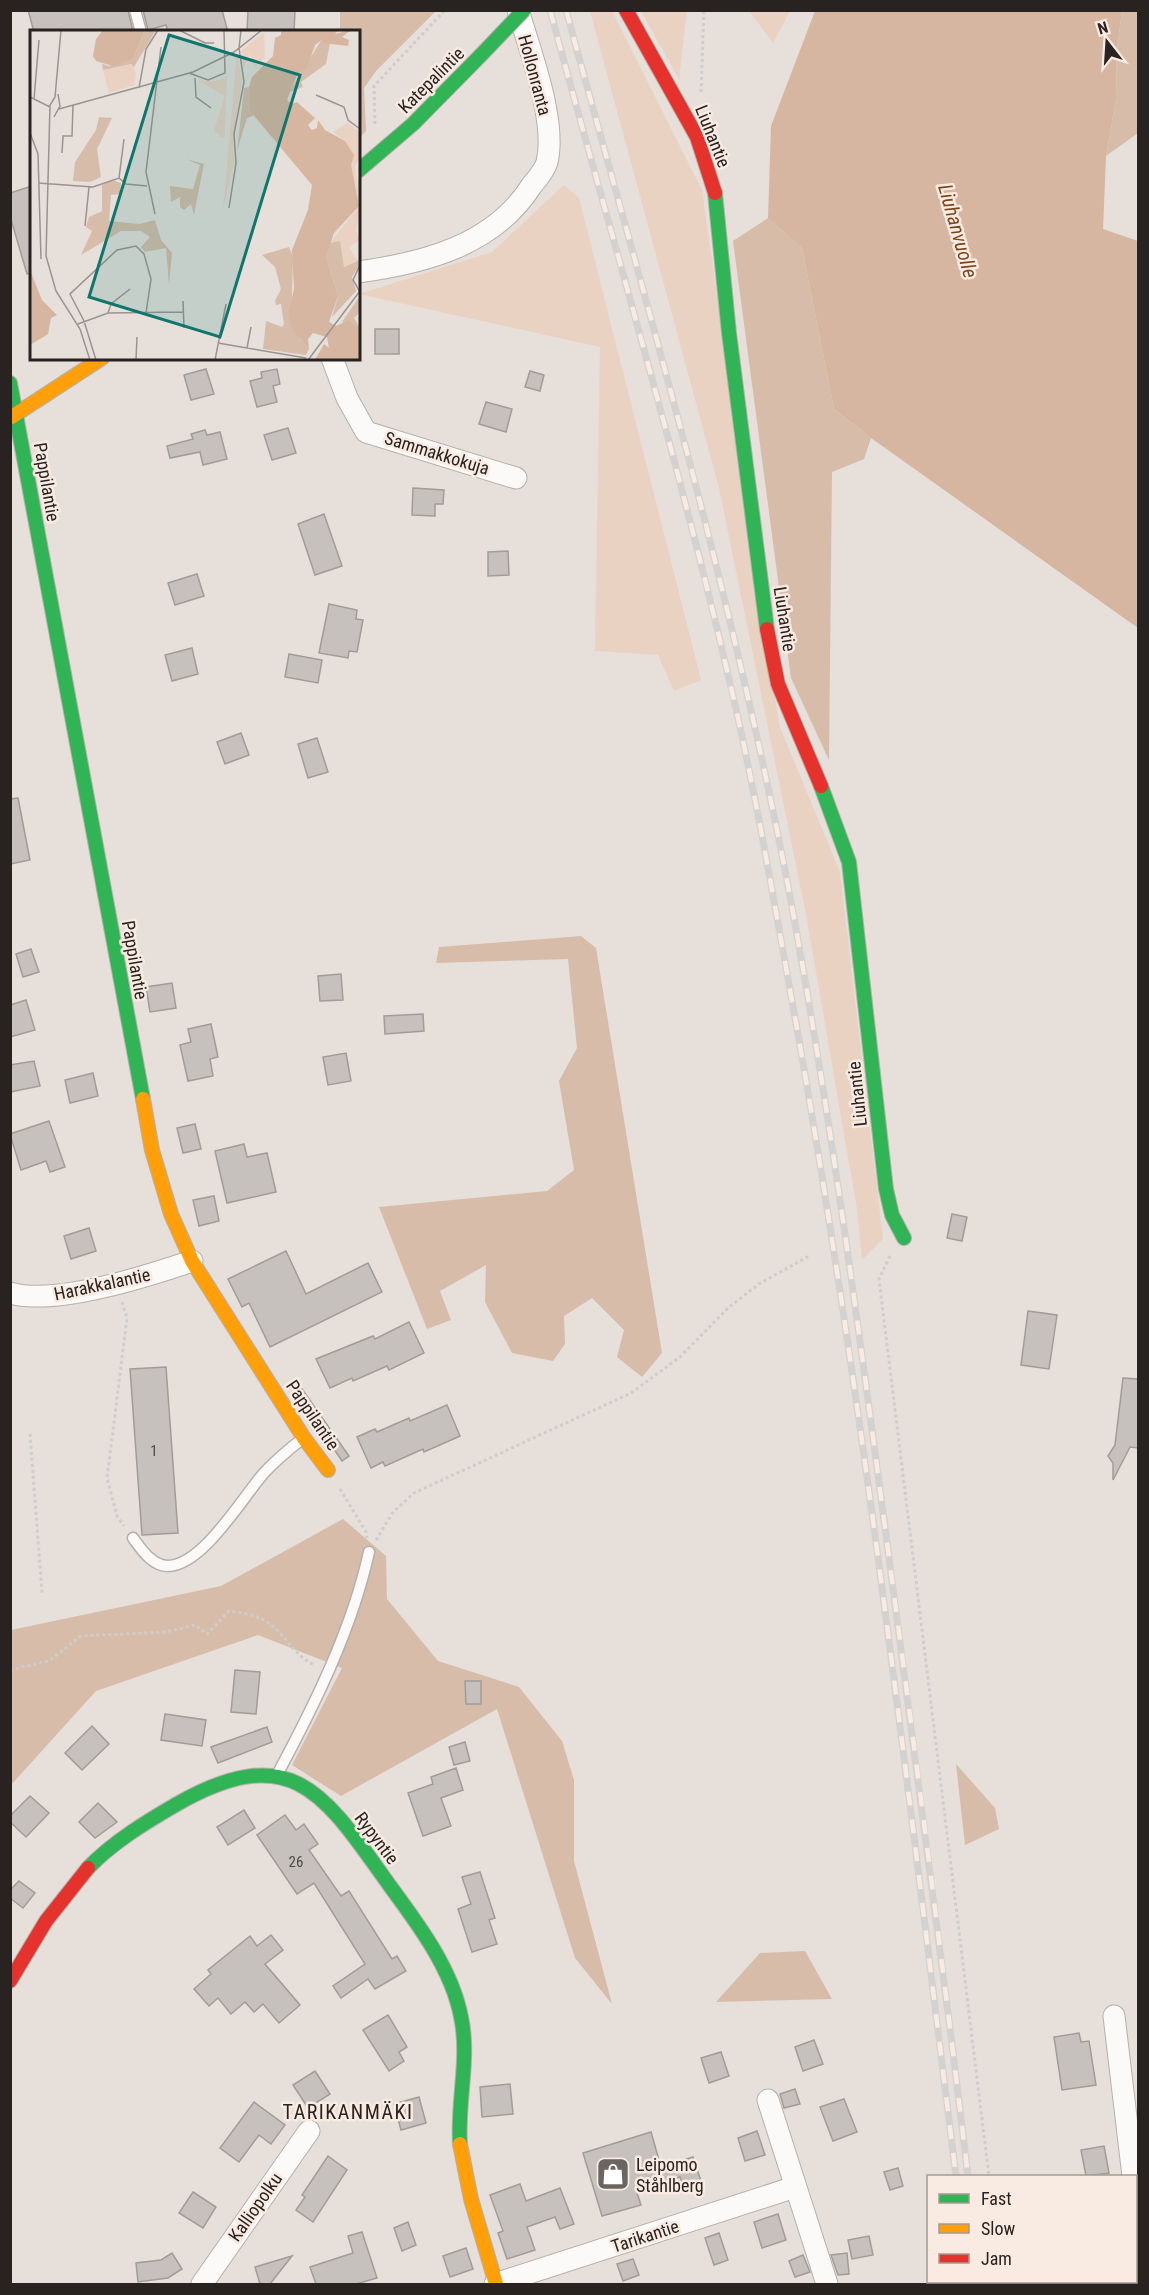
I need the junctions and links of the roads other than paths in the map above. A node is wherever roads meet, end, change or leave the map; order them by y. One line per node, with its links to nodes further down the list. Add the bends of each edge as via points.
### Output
1 (135, 10): 5 (lane)
2 (518, 10): 7 (street, Hollonranta, via 548,120 547,163 524,199 495,229 466,245 426,258)
3 (524, 10): 6 (street, Katepalintie, bridge, via 413,124)
4 (626, 10): 13 (street, Liuhantie, via 686,114 714,186 767,629 778,684 849,862 886,1188 892,1215)
5 (140, 30)
6 (360, 169)
7 (360, 272)
8 (99, 360): 11 (street)
9 (333, 360): 12 (street, Sammakkokuja, via 366,432)
10 (10, 383): 11 (street, Pappilantie)
11 (14, 416): 14 (street, Pappilantie, via 152,1150 171,1214)
12 (516, 478)
13 (903, 1238)
14 (192, 1261): 15 (street, Harakkalantie, via 155,1274 45,1296); 16 (street, Pappilantie)
15 (10, 1293)
16 (304, 1438): 17 (street, Pappilantie); 18 (lane, via 264,1473 190,1558 168,1566 158,1563)
17 (328, 1470)
18 (133, 1538)
19 (369, 1552): 20 (lane, via 360,1588 328,1669)
20 (277, 1775): 21 (street, Rypyntie, via 255,1773 231,1779 178,1804 106,1851 43,1925); 28 (street, Rypyntie, via 310,1792 336,1814 386,1880 439,1962 457,1999 464,2039 460,2145 467,2188)
21 (10, 1982)
22 (1114, 2016): 25 (street)
23 (768, 2100): 26 (street)
24 (309, 2131): 27 (street, Kalliopolku)
25 (1133, 2175)
26 (795, 2187): 28 (street, Tarikantie); 29 (street)
27 (202, 2284)
28 (495, 2284)
29 (827, 2284)

